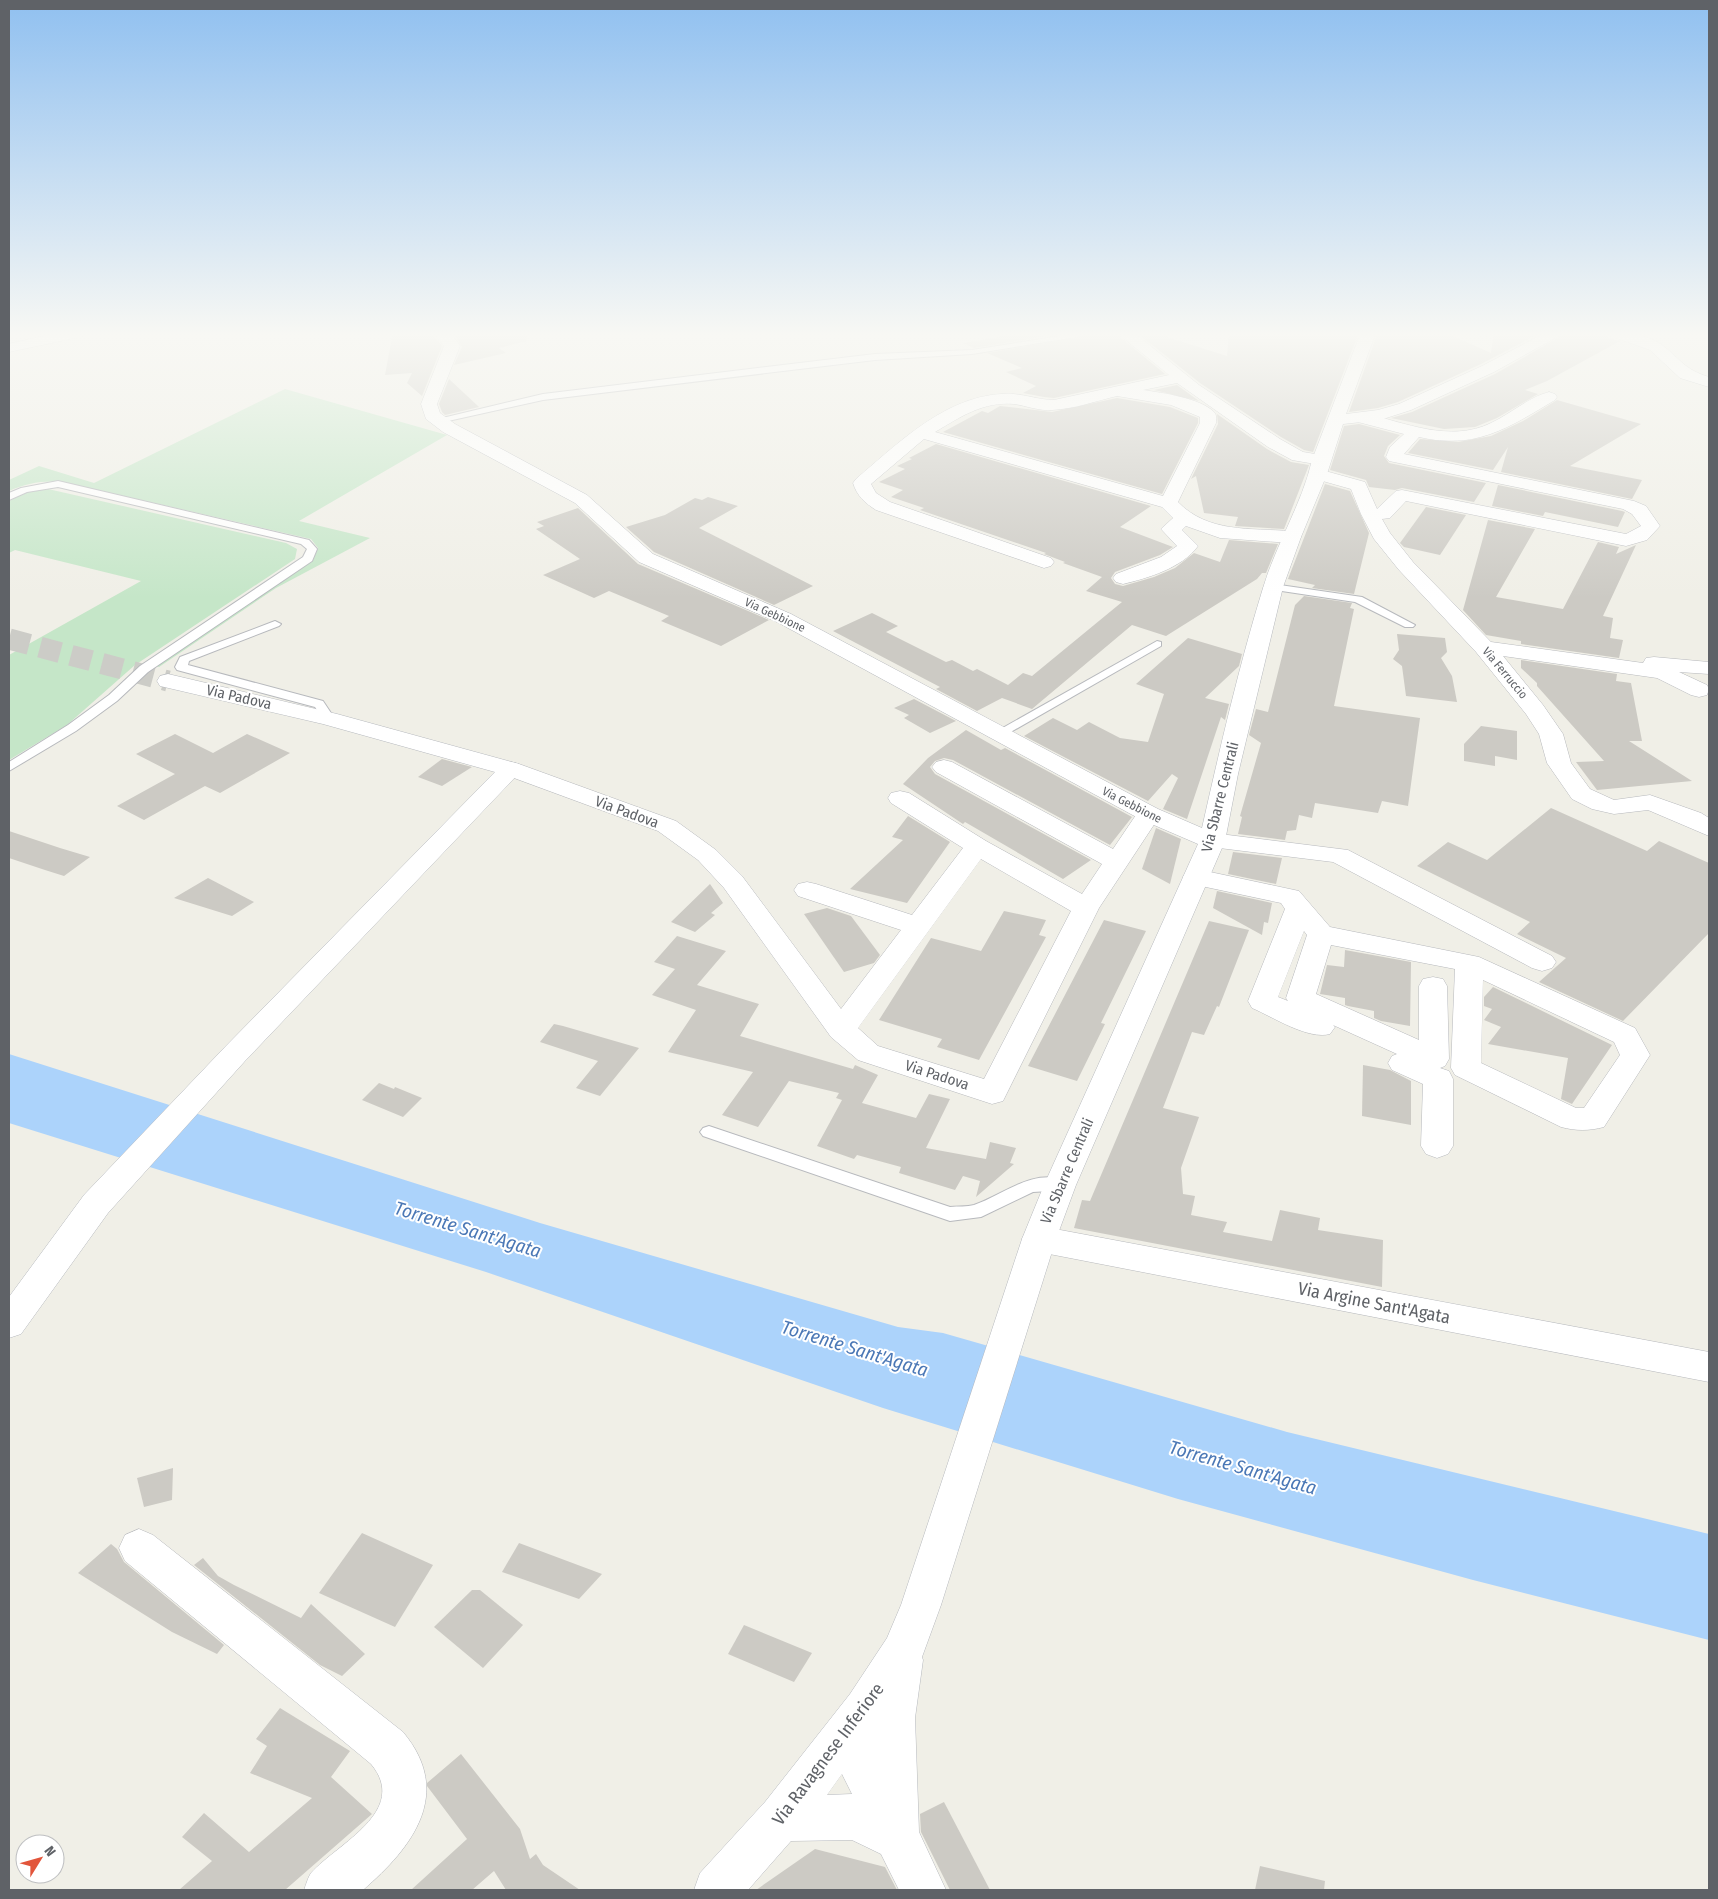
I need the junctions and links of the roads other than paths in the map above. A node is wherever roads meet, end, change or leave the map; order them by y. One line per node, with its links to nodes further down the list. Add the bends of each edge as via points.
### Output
1 (439, 420): 28 (street, Via Gebbione, via 582,499 646,558 784,618)
2 (1338, 420): 10 (street, Via Sbarre Centrali)
3 (943, 421): 9 (street)
4 (1208, 421): 12 (street)
5 (1242, 421): 10 (street, Via Ferruccio, via 1274,443)
6 (1374, 421): 8 (street)
7 (1506, 421): 8 (street, via 1475,434 1453,436)
8 (1416, 431): 13 (street, via 1396,451 1395,458 1628,505 1639,510 1651,526 1647,533 1626,540 1402,494)
9 (922, 433): 12 (street); 16 (street, via 862,483 869,498 883,506)
10 (1320, 467): 15 (street, Via Sbarre Centrali); 22 (street, Via Ferruccio, via 1359,486 1381,535)
11 (9, 497): 29 (lane, via 24,490 58,484 305,542 312,548 308,559 144,669 113,698 72,728)
12 (1168, 503): 14 (street)
13 (1383, 514)
14 (1184, 519): 15 (street, via 1220,532); 17 (street, via 1170,529 1188,546 1186,550)
15 (1291, 537): 18 (street, Via Sbarre Centrali)
16 (1044, 562)
17 (1123, 578)
18 (1273, 587): 20 (lane, via 1358,599); 35 (street, Via Sbarre Centrali)
19 (275, 624): 27 (lane, via 184,659 181,667 319,704)
20 (1409, 626)
21 (1157, 644): 28 (lane)
22 (1484, 648): 24 (street); 34 (street, Via Ferruccio, via 1551,734 1559,763 1581,794 1614,807 1650,802 1692,818)
23 (1709, 668): 24 (street, via 1654,663)
24 (1644, 670): 26 (street, via 1662,672)
25 (168, 680): 27 (street, Via Padova)
26 (1698, 690)
27 (329, 719): 31 (street, Via Padova)
28 (998, 734): 33 (street, Via Gebbione)
29 (9, 767)
30 (944, 767): 37 (street)
31 (511, 769): 47 (street, Via Padova, via 667,826 708,855 733,882); 52 (street, via 235,1054 96,1204)
32 (900, 798): 36 (street)
33 (1148, 814): 35 (street, Via Gebbione); 37 (street)
34 (1709, 829)
35 (1212, 841): 38 (street, Via Sbarre Centrali); 44 (street, Via Gebbione, via 1339,855)
36 (977, 846): 40 (street); 42 (street)
37 (1117, 862): 40 (street)
38 (1196, 877): 41 (street, via 1290,897); 50 (street, Via Sbarre Centrali)
39 (807, 890): 42 (street)
40 (1086, 908): 47 (street, Via Padova, via 992,1093 868,1053)
41 (1299, 908): 43 (street); 49 (street, via 1262,1001 1438,1079)
42 (918, 926): 47 (street)
43 (1322, 934): 45 (street); 46 (street, via 1300,998 1434,1060)
44 (1542, 962)
45 (1469, 963): 45 (street, via 1466,1068 1572,1119 1593,1119 1635,1055 1624,1034)
46 (1433, 986)
47 (841, 1030)
48 (709, 1132): 50 (lane, via 950,1214 975,1212 1031,1185)
49 (1437, 1146)
50 (1060, 1185): 51 (street, Via Sbarre Centrali)
51 (1037, 1244): 53 (street, Via Argine Sant'Agata); 55 (street, Via Sbarre Centrali)
52 (9, 1324)
53 (1709, 1367)
54 (138, 1548): 60 (street, via 387,1748 399,1763 405,1782 404,1804 394,1826 380,1845)
55 (921, 1605): 56 (street, Via Ravagnese Inferiore)
56 (903, 1651): 57 (street, Via Ravagnese Inferiore, via 866,1710); 59 (street, via 893,1718)
57 (846, 1735): 58 (street, Via Ravagnese Inferiore); 59 (street)
58 (781, 1818): 59 (street, via 854,1817); 61 (street, Via Ravagnese Inferiore)
59 (896, 1837): 62 (street)
60 (327, 1890)
61 (717, 1890)
62 (923, 1890)

